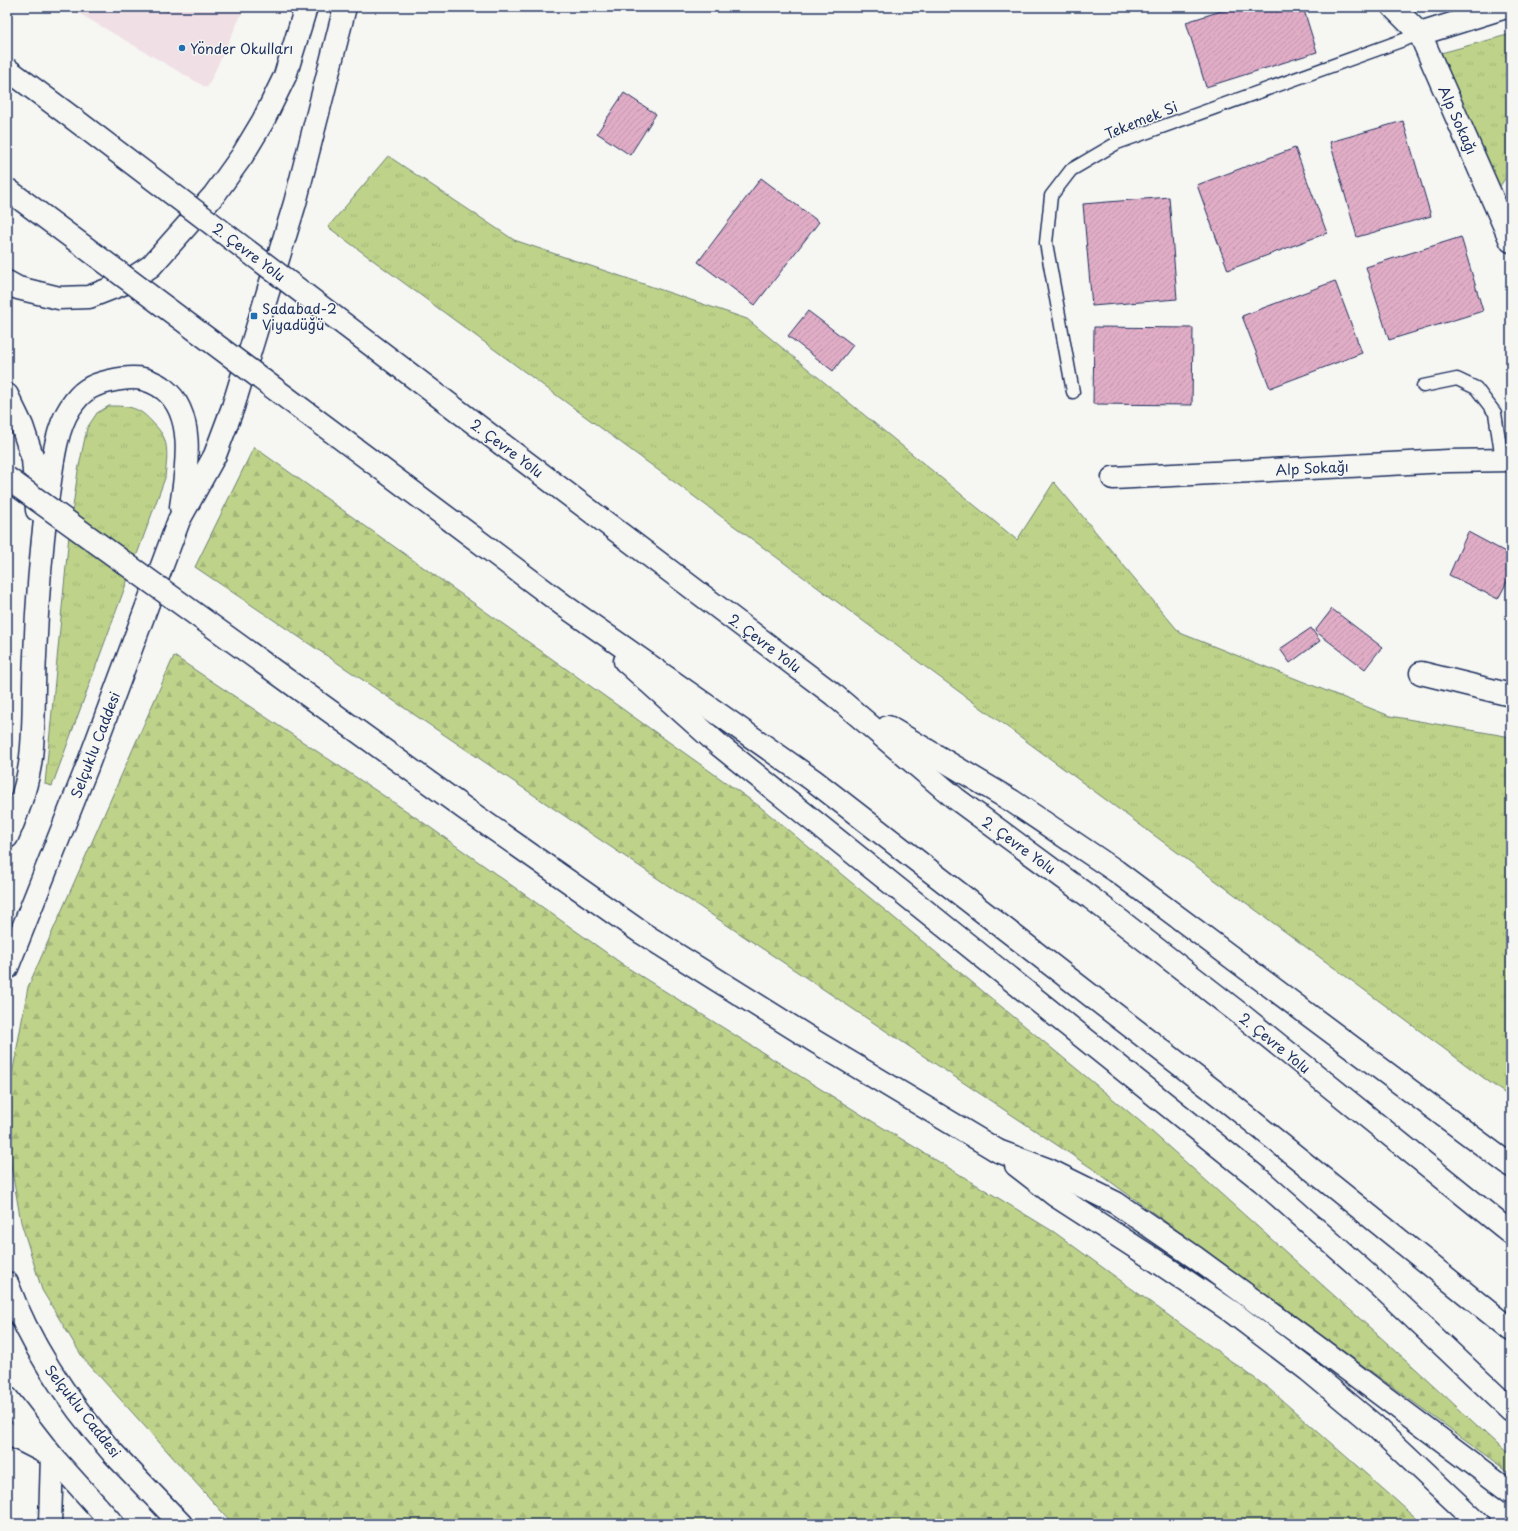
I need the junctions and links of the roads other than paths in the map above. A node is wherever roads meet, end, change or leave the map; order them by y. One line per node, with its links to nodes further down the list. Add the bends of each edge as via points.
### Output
1 (306, 7): 9 (main road, via 285,76 263,121 214,195 151,266 125,283 89,297 59,298 18,288)
2 (345, 7): 16 (main road, via 295,203 233,407 215,455)
3 (1393, 7): 5 (main road, Alp Sokağı)
4 (1506, 7): 5 (main road)
5 (1420, 34): 8 (main road, Alp Sokağı); 11 (lane, Tekemek Si, via 1116,143 1071,170 1050,196 1046,243)
6 (7, 69): 20 (main road, 2. Çevre Yolu, bridge)
7 (7, 189): 18 (main road, bridge)
8 (1511, 240)
9 (7, 282)
10 (1423, 386): 13 (lane, via 1457,380 1476,388 1494,413)
11 (1073, 392)
12 (7, 395): 17 (main road, via 22,426 33,459)
13 (1507, 460): 15 (main road, Alp Sokağı)
14 (7, 478): 24 (main road, bridge, via 451,798 642,932 816,1042)
15 (1113, 478)
16 (179, 520): 17 (main road, via 186,470 186,432 180,407 170,394 155,382 138,377 95,384 70,407 61,424 51,470); 23 (main road, Selçuklu Caddesi, via 87,767)
17 (41, 555): 22 (main road, via 31,757 25,787)
18 (566, 607): 28 (main road, via 814,780 1232,1104); 30 (main road, via 719,745 1263,1182 1379,1285)
19 (1421, 673): 21 (main road)
20 (834, 695): 25 (main road, via 1012,801 1116,871); 26 (main road, 2. Çevre Yolu, via 955,798 1091,898 1238,1012)
21 (1511, 695)
22 (7, 837)
23 (7, 968)
24 (998, 1151): 33 (main road, via 1049,1170 1116,1203 1196,1258); 37 (main road, via 1056,1196 1232,1312 1308,1370 1375,1426)
25 (1511, 1166)
26 (1511, 1233)
27 (7, 1283): 36 (main road, Selçuklu Caddesi, via 39,1353 57,1381 112,1451)
28 (1511, 1330)
29 (7, 1398): 32 (main road)
30 (1511, 1410)
31 (7, 1433): 32 (main road)
32 (52, 1456): 34 (main road); 35 (main road)
33 (1511, 1492)
34 (50, 1524)
35 (113, 1524)
36 (181, 1524)
37 (1479, 1524)

